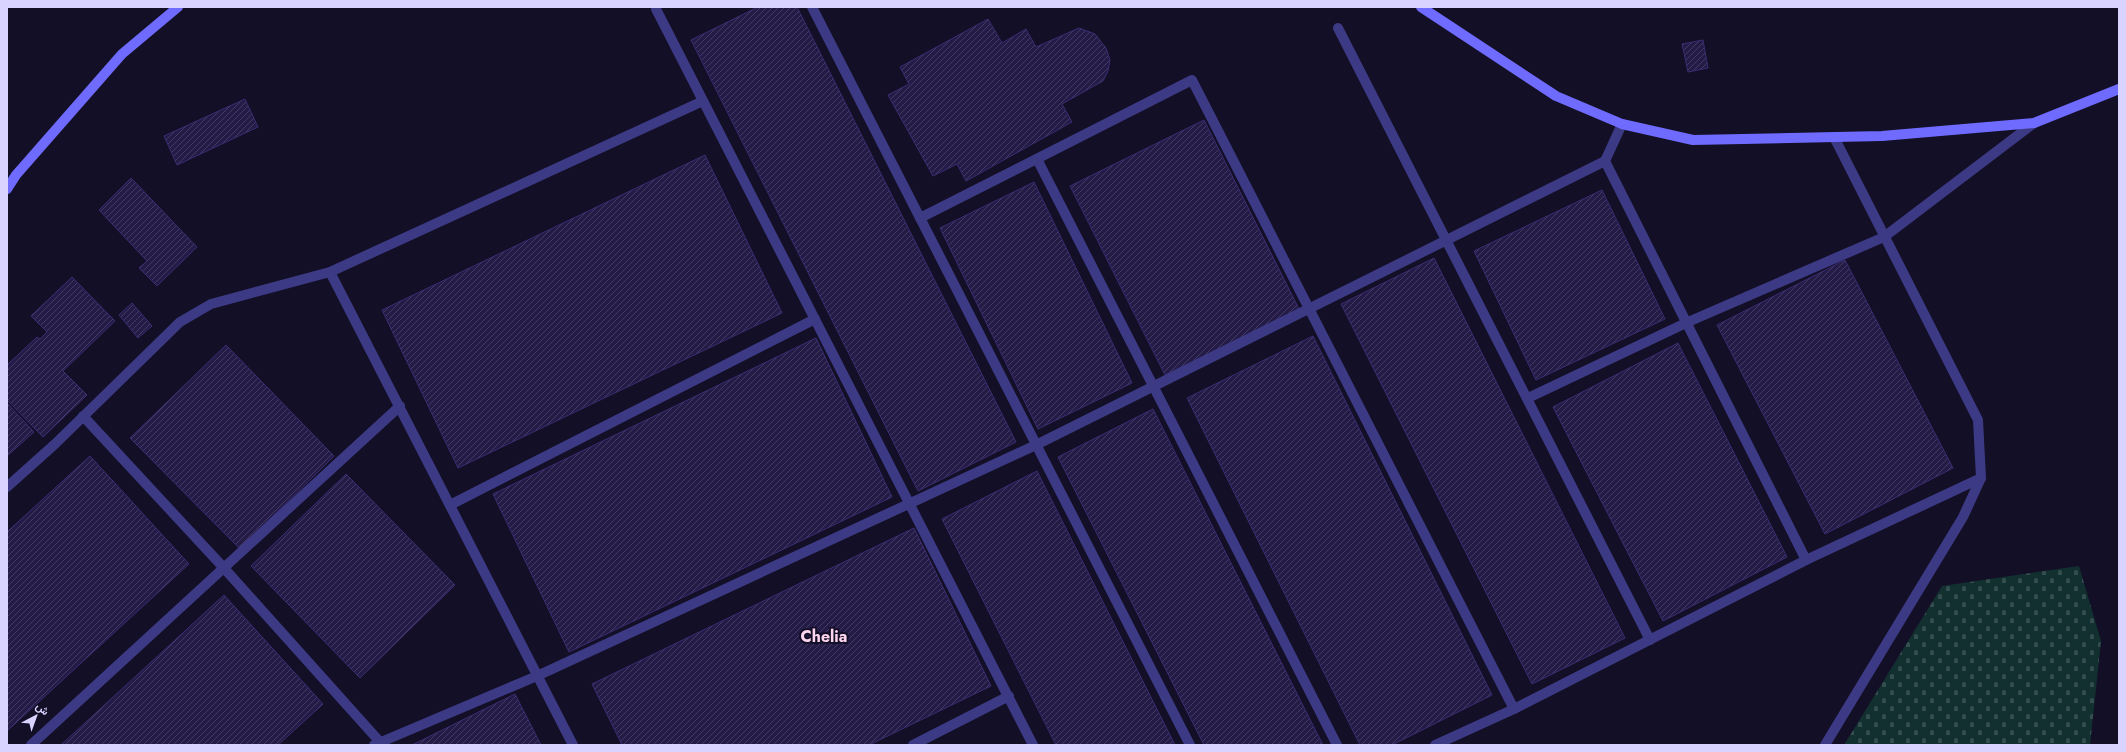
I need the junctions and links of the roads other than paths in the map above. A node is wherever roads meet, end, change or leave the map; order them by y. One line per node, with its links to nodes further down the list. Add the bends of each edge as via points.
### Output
1 (168, 7): 6 (main road)
2 (178, 7): 6 (main road)
3 (812, 7): 16 (street)
4 (1421, 7): 11 (main road, via 1556,96)
5 (656, 9): 9 (street)
6 (158, 24): 15 (main road, via 122,54 16,175)
7 (1338, 28): 18 (street)
8 (2119, 89): 10 (main road)
9 (703, 101): 19 (street); 21 (street)
10 (2034, 123): 12 (main road, via 1882,136); 17 (street)
11 (1622, 124): 12 (main road, via 1693,140); 14 (street)
12 (1834, 137): 17 (street)
13 (1037, 159): 16 (street); 20 (street, via 1192,80); 23 (street)
14 (1605, 161): 18 (street); 22 (street)
15 (7, 189)
16 (920, 218): 27 (street)
17 (1884, 237): 22 (street); 28 (street, via 1978,420)
18 (1447, 240): 20 (street); 24 (street)
19 (330, 272): 25 (street); 26 (street, via 211,304 180,322)
20 (1310, 310): 23 (street); 37 (street)
21 (815, 319): 30 (street); 31 (street)
22 (1688, 322): 24 (street); 32 (street)
23 (1154, 387): 27 (street); 44 (street)
24 (1528, 398): 34 (street)
25 (400, 406): 31 (street); 33 (street)
26 (83, 416): 29 (street); 33 (street)
27 (1036, 445): 30 (street); 43 (street)
28 (1981, 478): 32 (street); 46 (street, via 1963,517)
29 (7, 487)
30 (910, 503): 35 (street); 36 (street)
31 (450, 505): 35 (street)
32 (1806, 560): 34 (street)
33 (223, 567): 38 (street); 39 (street)
34 (1650, 640): 37 (street)
35 (537, 676): 38 (street); 40 (street)
36 (1009, 696): 41 (street); 42 (street)
37 (1514, 709): 45 (street)
38 (377, 744)
39 (31, 745)
40 (573, 745)
41 (913, 745)
42 (1034, 745)
43 (1190, 745)
44 (1337, 745)
45 (1435, 745)
46 (1825, 745)

